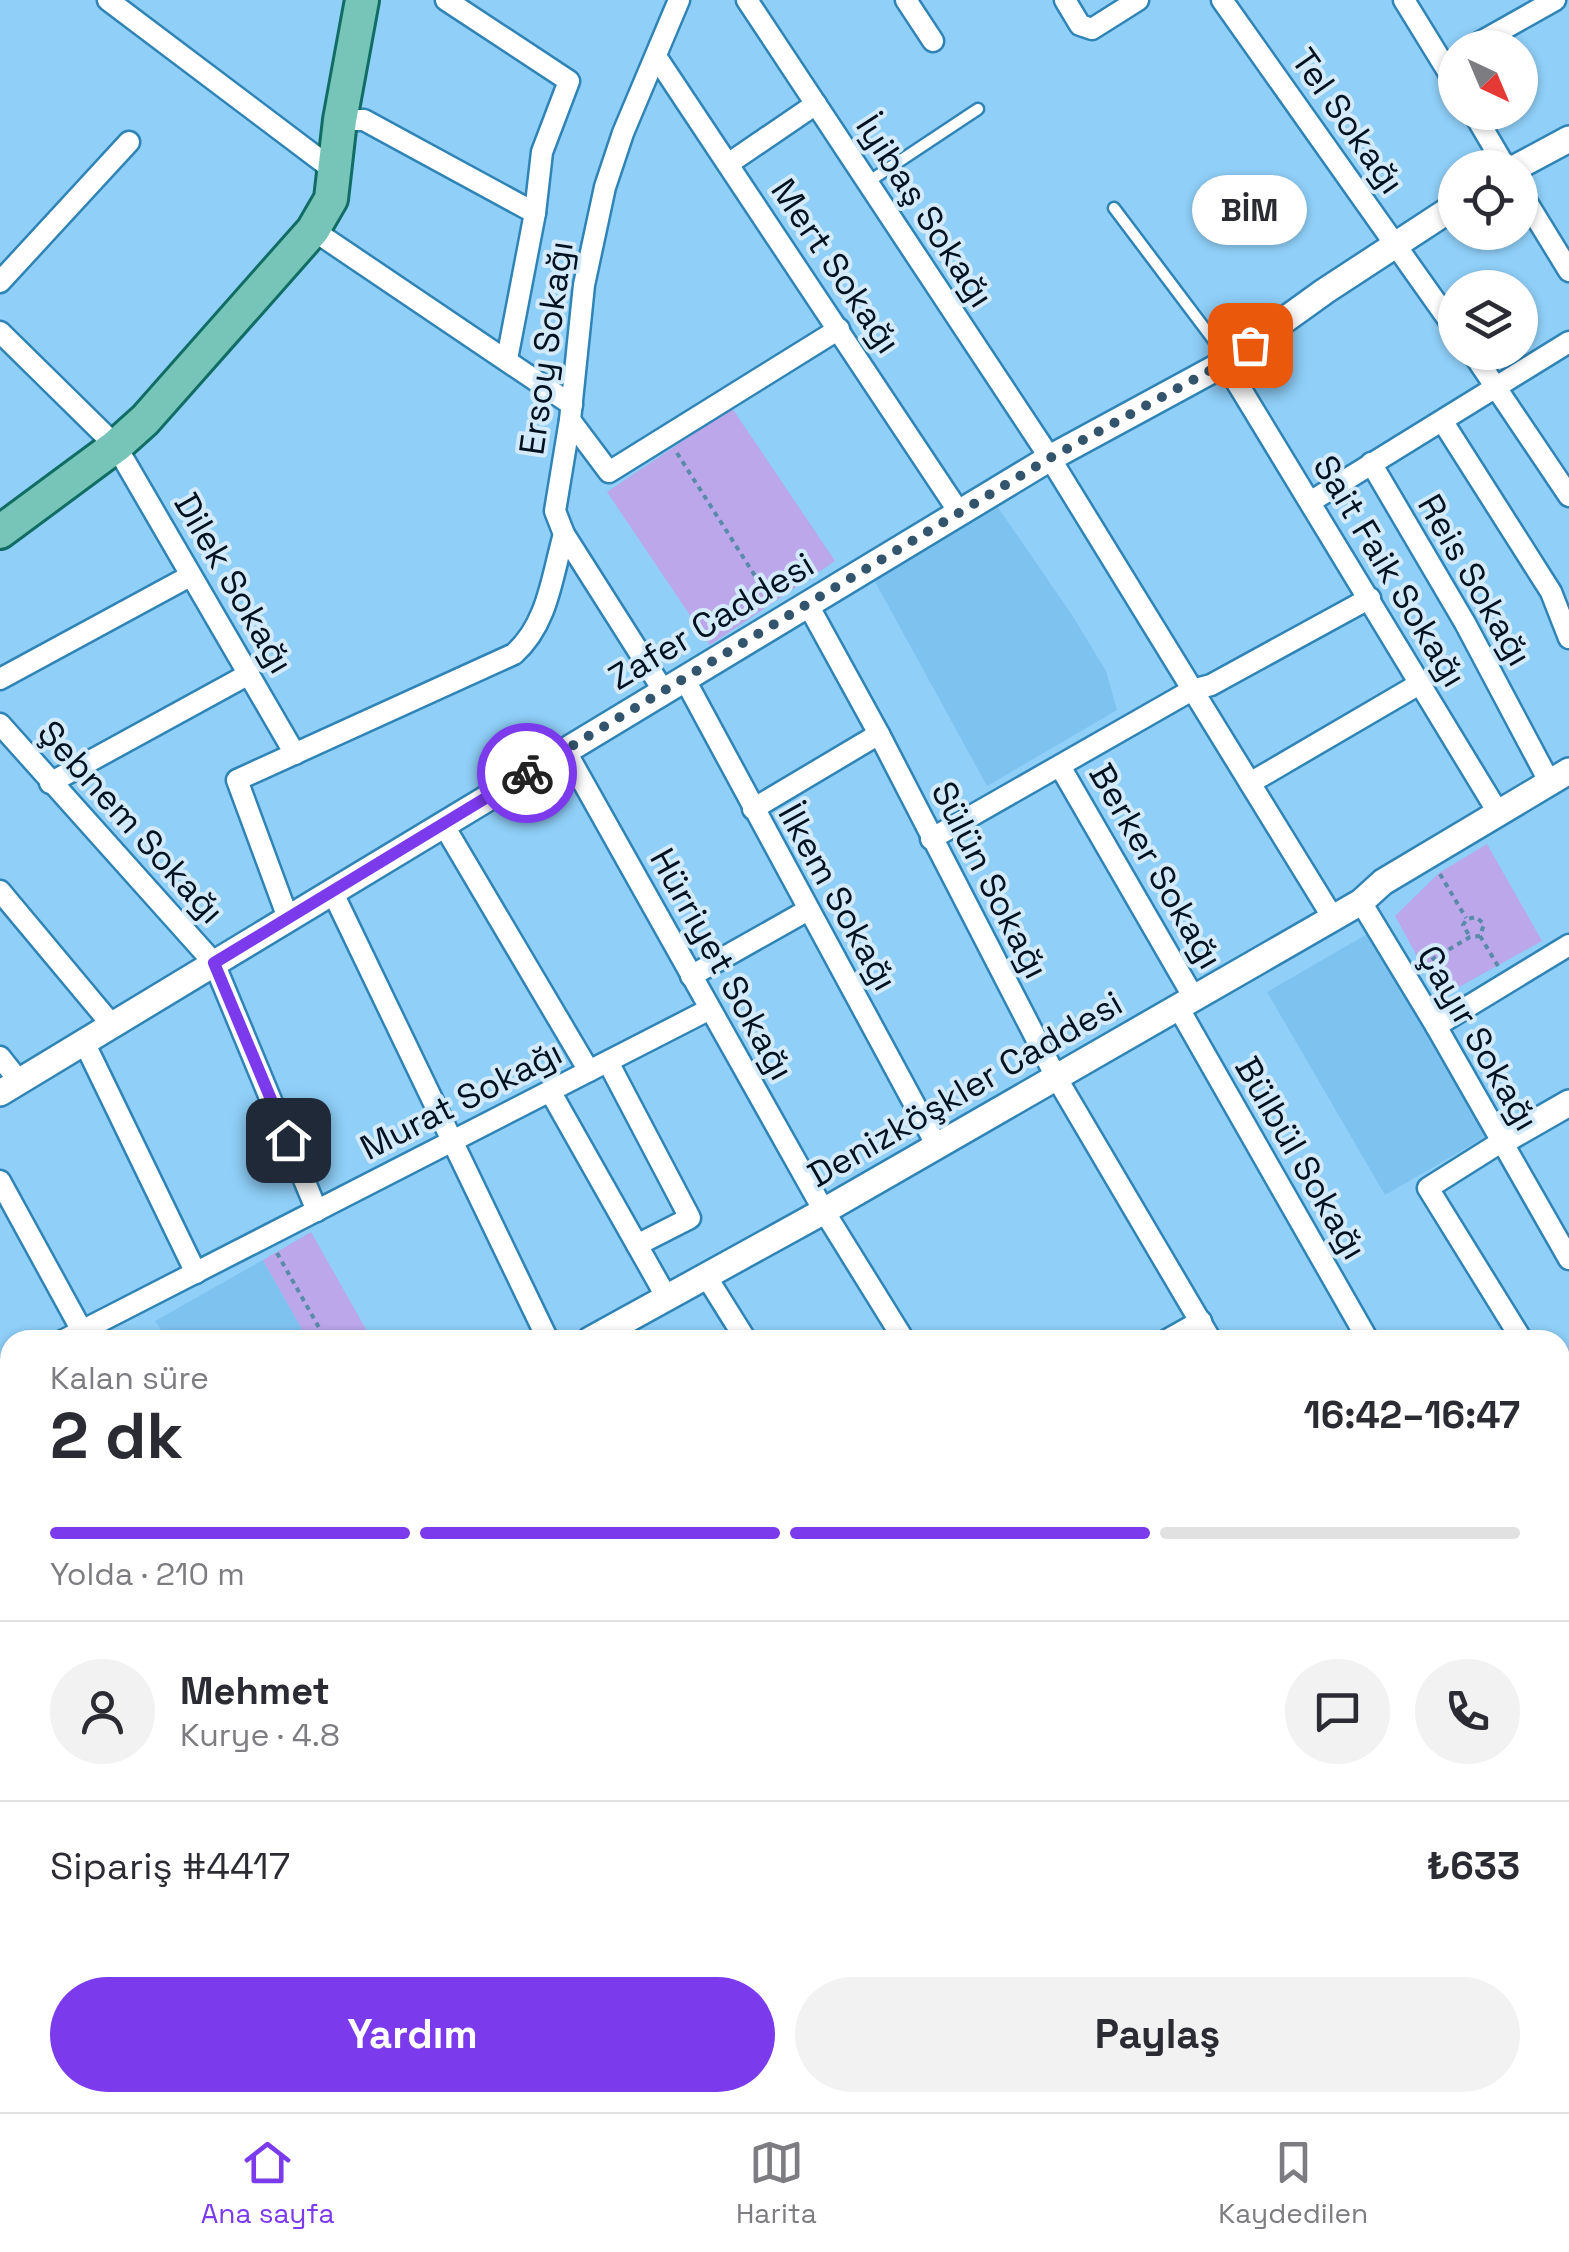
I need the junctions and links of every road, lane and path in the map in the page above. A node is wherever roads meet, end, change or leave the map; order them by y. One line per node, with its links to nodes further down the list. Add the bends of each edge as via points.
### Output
1 (108, 0): 23 (street)
2 (362, 0): 18 (main road)
3 (446, 0): 26 (street, via 569,81 542,152)
4 (678, 0): 15 (street, Ersoy Sokağı)
5 (747, 0): 16 (street, İyibaş Sokağı)
6 (906, 0): 13 (street)
7 (1065, 0): 8 (street, via 1080,25 1092,28)
8 (1138, 0)
9 (1222, 0): 30 (street, Tel Sokağı)
10 (1404, 0): 14 (street)
11 (1555, 0): 12 (street)
12 (1502, 30)
13 (933, 41)
14 (1438, 45)
15 (657, 58): 22 (street, Mert Sokağı); 41 (street, Ersoy Sokağı, via 605,187 584,284)
16 (816, 104): 22 (street); 24 (street, İyibaş Sokağı)
17 (978, 108): 24 (lane)
18 (340, 120): 23 (main road); 26 (street, via 364,120)
19 (1569, 139): 21 (street)
20 (129, 142): 32 (street)
21 (1538, 156)
22 (728, 164): 34 (street, Mert Sokağı)
23 (336, 172): 29 (main road)
24 (868, 182): 45 (street, İyibaş Sokağı)
25 (1114, 208): 38 (lane)
26 (535, 213): 37 (street)
27 (1438, 217): 30 (street, Zafer Caddesi)
28 (1538, 220): 31 (street)
29 (314, 230): 37 (street); 44 (main road)
30 (1396, 244): 33 (street, Tel Sokağı); 38 (street, Zafer Caddesi)
31 (1569, 271)
32 (0, 282)
33 (1438, 305)
34 (839, 329): 43 (street); 49 (street, Mert Sokağı)
35 (0, 332): 44 (street, Dilek Sokağı)
36 (1569, 342): 40 (street)
37 (508, 359): 41 (street)
38 (1224, 363): 45 (street, Zafer Caddesi); 48 (street, Sait Faik Sokağı)
39 (1484, 370): 40 (street)
40 (1494, 385): 42 (street); 47 (street)
41 (571, 412): 43 (street, via 609,472); 51 (street, Ersoy Sokağı, via 555,510)
42 (1444, 422): 46 (street); 56 (street, via 1551,592)
43 (666, 437): 55 (path)
44 (116, 446): 50 (main road); 52 (street, Dilek Sokağı)
45 (1050, 458): 49 (street, Zafer Caddesi); 61 (street, İyibaş Sokağı)
46 (1371, 463): 48 (street); 69 (street, Reis Sokağı)
47 (1569, 496)
48 (1310, 502): 53 (street, Sait Faik Sokağı)
49 (960, 512): 54 (street, Zafer Caddesi)
50 (0, 532)
51 (564, 534): 59 (street, Ersoy Sokağı); 65 (street, via 539,625 514,654)
52 (190, 576): 57 (street, Dilek Sokağı); 58 (street)
53 (1370, 598): 60 (street, Sait Faik Sokağı); 61 (street)
54 (807, 604): 55 (street, Zafer Caddesi); 63 (street, Sülün Sokağı)
55 (782, 618): 59 (street, Zafer Caddesi)
56 (1569, 638)
57 (249, 674): 65 (street, Dilek Sokağı); 67 (street)
58 (0, 679)
59 (673, 684): 64 (street, Zafer Caddesi); 70 (street, İlkem Sokağı)
60 (1421, 684): 68 (street); 71 (street, Sait Faik Sokağı)
61 (1192, 690): 66 (street); 68 (street, İyibaş Sokağı)
62 (0, 724): 67 (street, Şebnem Sokağı)
63 (880, 734): 70 (street); 73 (street, Sülün Sokağı)
64 (564, 750): 72 (street, Zafer Caddesi); 86 (street, Hürriyet Sokağı)
65 (295, 754): 79 (street, via 238,780)
66 (1061, 768): 73 (street); 89 (street, Berker Sokağı)
67 (50, 782): 85 (street, Şebnem Sokağı)
68 (1250, 784): 80 (street, İyibaş Sokağı)
69 (1561, 784): 71 (street, Denizköşkler Caddesi)
70 (752, 809): 78 (street, İlkem Sokağı)
71 (1502, 819): 74 (street, Denizköşkler Caddesi); 77 (street, Denizköşkler Caddesi, via 1383,882)
72 (443, 824): 76 (street, Zafer Caddesi); 95 (street)
73 (931, 839): 96 (street, Sülün Sokağı)
74 (1435, 866): 77 (street, Denizköşkler Caddesi); 81 (path)
75 (0, 892): 91 (street)
76 (332, 892): 79 (street, Zafer Caddesi); 100 (street)
77 (1367, 899): 80 (street, Denizköşkler Caddesi); 87 (street, Çayır Sokağı)
78 (808, 910): 86 (street); 102 (street, İlkem Sokağı)
79 (288, 918): 85 (street, Zafer Caddesi)
80 (1333, 918): 89 (street, Denizköşkler Caddesi)
81 (1467, 919): 82 (path, via 1482,921); 83 (path, via 1463,929)
82 (1480, 936): 83 (path); 88 (path)
83 (1470, 937): 87 (path)
84 (1569, 945): 88 (street)
85 (214, 963): 91 (street, Zafer Caddesi); 104 (street, Şebnem Sokağı)
86 (692, 976): 90 (street, Hürriyet Sokağı)
87 (1404, 976): 92 (street, Çayır Sokağı)
88 (1508, 982): 92 (street)
89 (1186, 1002): 96 (street, Denizköşkler Caddesi); 120 (street, Bülbül Sokağı)
90 (710, 1009): 95 (street, Murat Sokağı); 105 (street, Hürriyet Sokağı)
91 (112, 1025): 93 (street, Zafer Caddesi)
92 (1436, 1026): 101 (street, Çayır Sokağı)
93 (84, 1042): 97 (street, Zafer Caddesi); 109 (street)
94 (0, 1057): 97 (street)
95 (598, 1066): 98 (street, Murat Sokağı); 107 (street, via 690,1218)
96 (1056, 1077): 102 (street, Denizköşkler Caddesi); 119 (street, Sülün Sokağı)
97 (10, 1087)
98 (550, 1091): 100 (street, Murat Sokağı); 107 (street)
99 (1567, 1108): 101 (street)
100 (453, 1141): 104 (street, Murat Sokağı); 115 (street)
101 (1501, 1142): 108 (street, Çayır Sokağı); 121 (street, via 1428,1188)
102 (936, 1146): 105 (street, Denizköşkler Caddesi)
103 (0, 1181): 112 (street)
104 (317, 1210): 106 (street, Murat Sokağı)
105 (824, 1210): 110 (street, Denizköşkler Caddesi); 118 (street, Hürriyet Sokağı)
106 (267, 1236): 109 (street, Murat Sokağı); 114 (path)
107 (637, 1246): 111 (street)
108 (1569, 1259)
109 (196, 1273): 113 (street, Murat Sokağı)
110 (706, 1276): 111 (street, Denizköşkler Caddesi); 117 (street)
111 (666, 1298): 116 (street, Denizköşkler Caddesi)
112 (74, 1330)
113 (91, 1330)
114 (320, 1330)
115 (543, 1330)
116 (608, 1330)
117 (740, 1330)
118 (898, 1330)
119 (1205, 1330)
120 (1363, 1330)
121 (1516, 1330)

